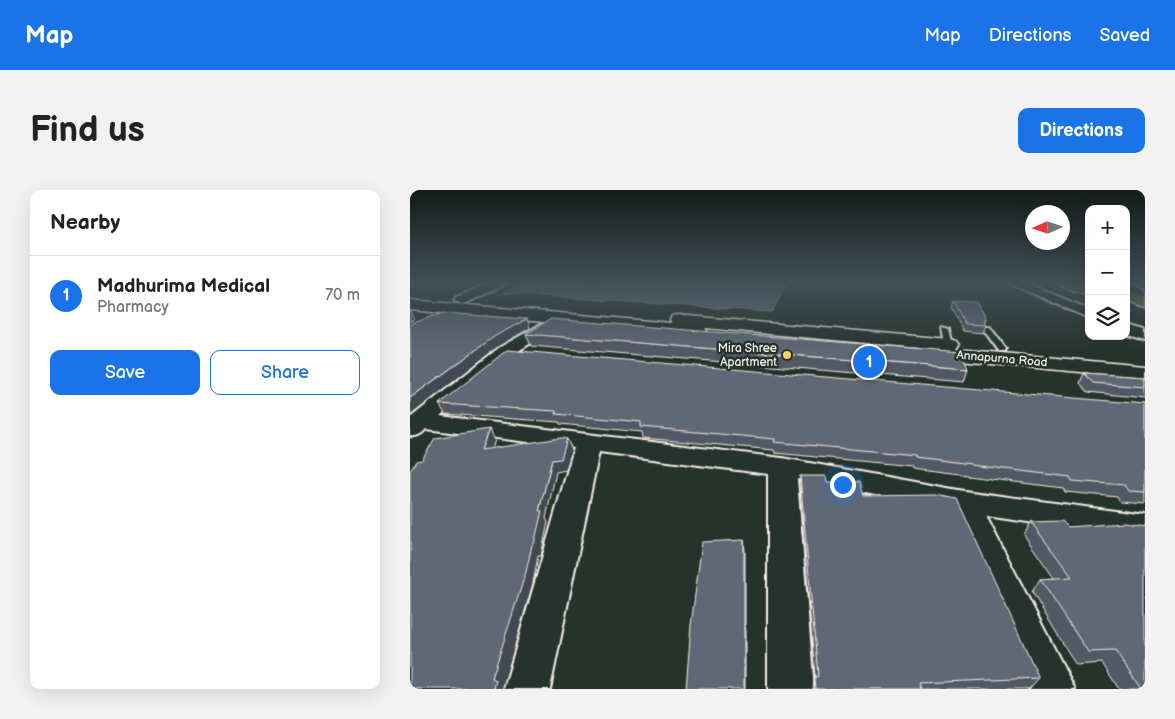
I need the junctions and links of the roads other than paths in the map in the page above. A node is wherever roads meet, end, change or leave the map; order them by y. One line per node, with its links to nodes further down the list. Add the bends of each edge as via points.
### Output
1 (458, 306): 7 (street)
2 (477, 306): 6 (main road, Annapurna Road)
3 (496, 306): 11 (main road, Annapurna Road, via 946,337)
4 (1070, 306): 5 (street)
5 (1085, 312)
6 (560, 319): 12 (street); 15 (main road, Annapurna Road)
7 (427, 322)
8 (987, 329): 11 (lane)
9 (1130, 330): 10 (street)
10 (1145, 336)
11 (1002, 349): 14 (main road, Annapurna Road)
12 (506, 351): 13 (street); 16 (street)
13 (536, 354)
14 (1145, 362)
15 (1145, 372)
16 (415, 427): 17 (street)
17 (588, 444): 18 (street); 21 (street)
18 (782, 467): 19 (street); 22 (street)
19 (964, 502): 20 (street); 23 (street)
20 (1145, 527)
21 (528, 689)
22 (791, 689)
23 (1052, 689)

